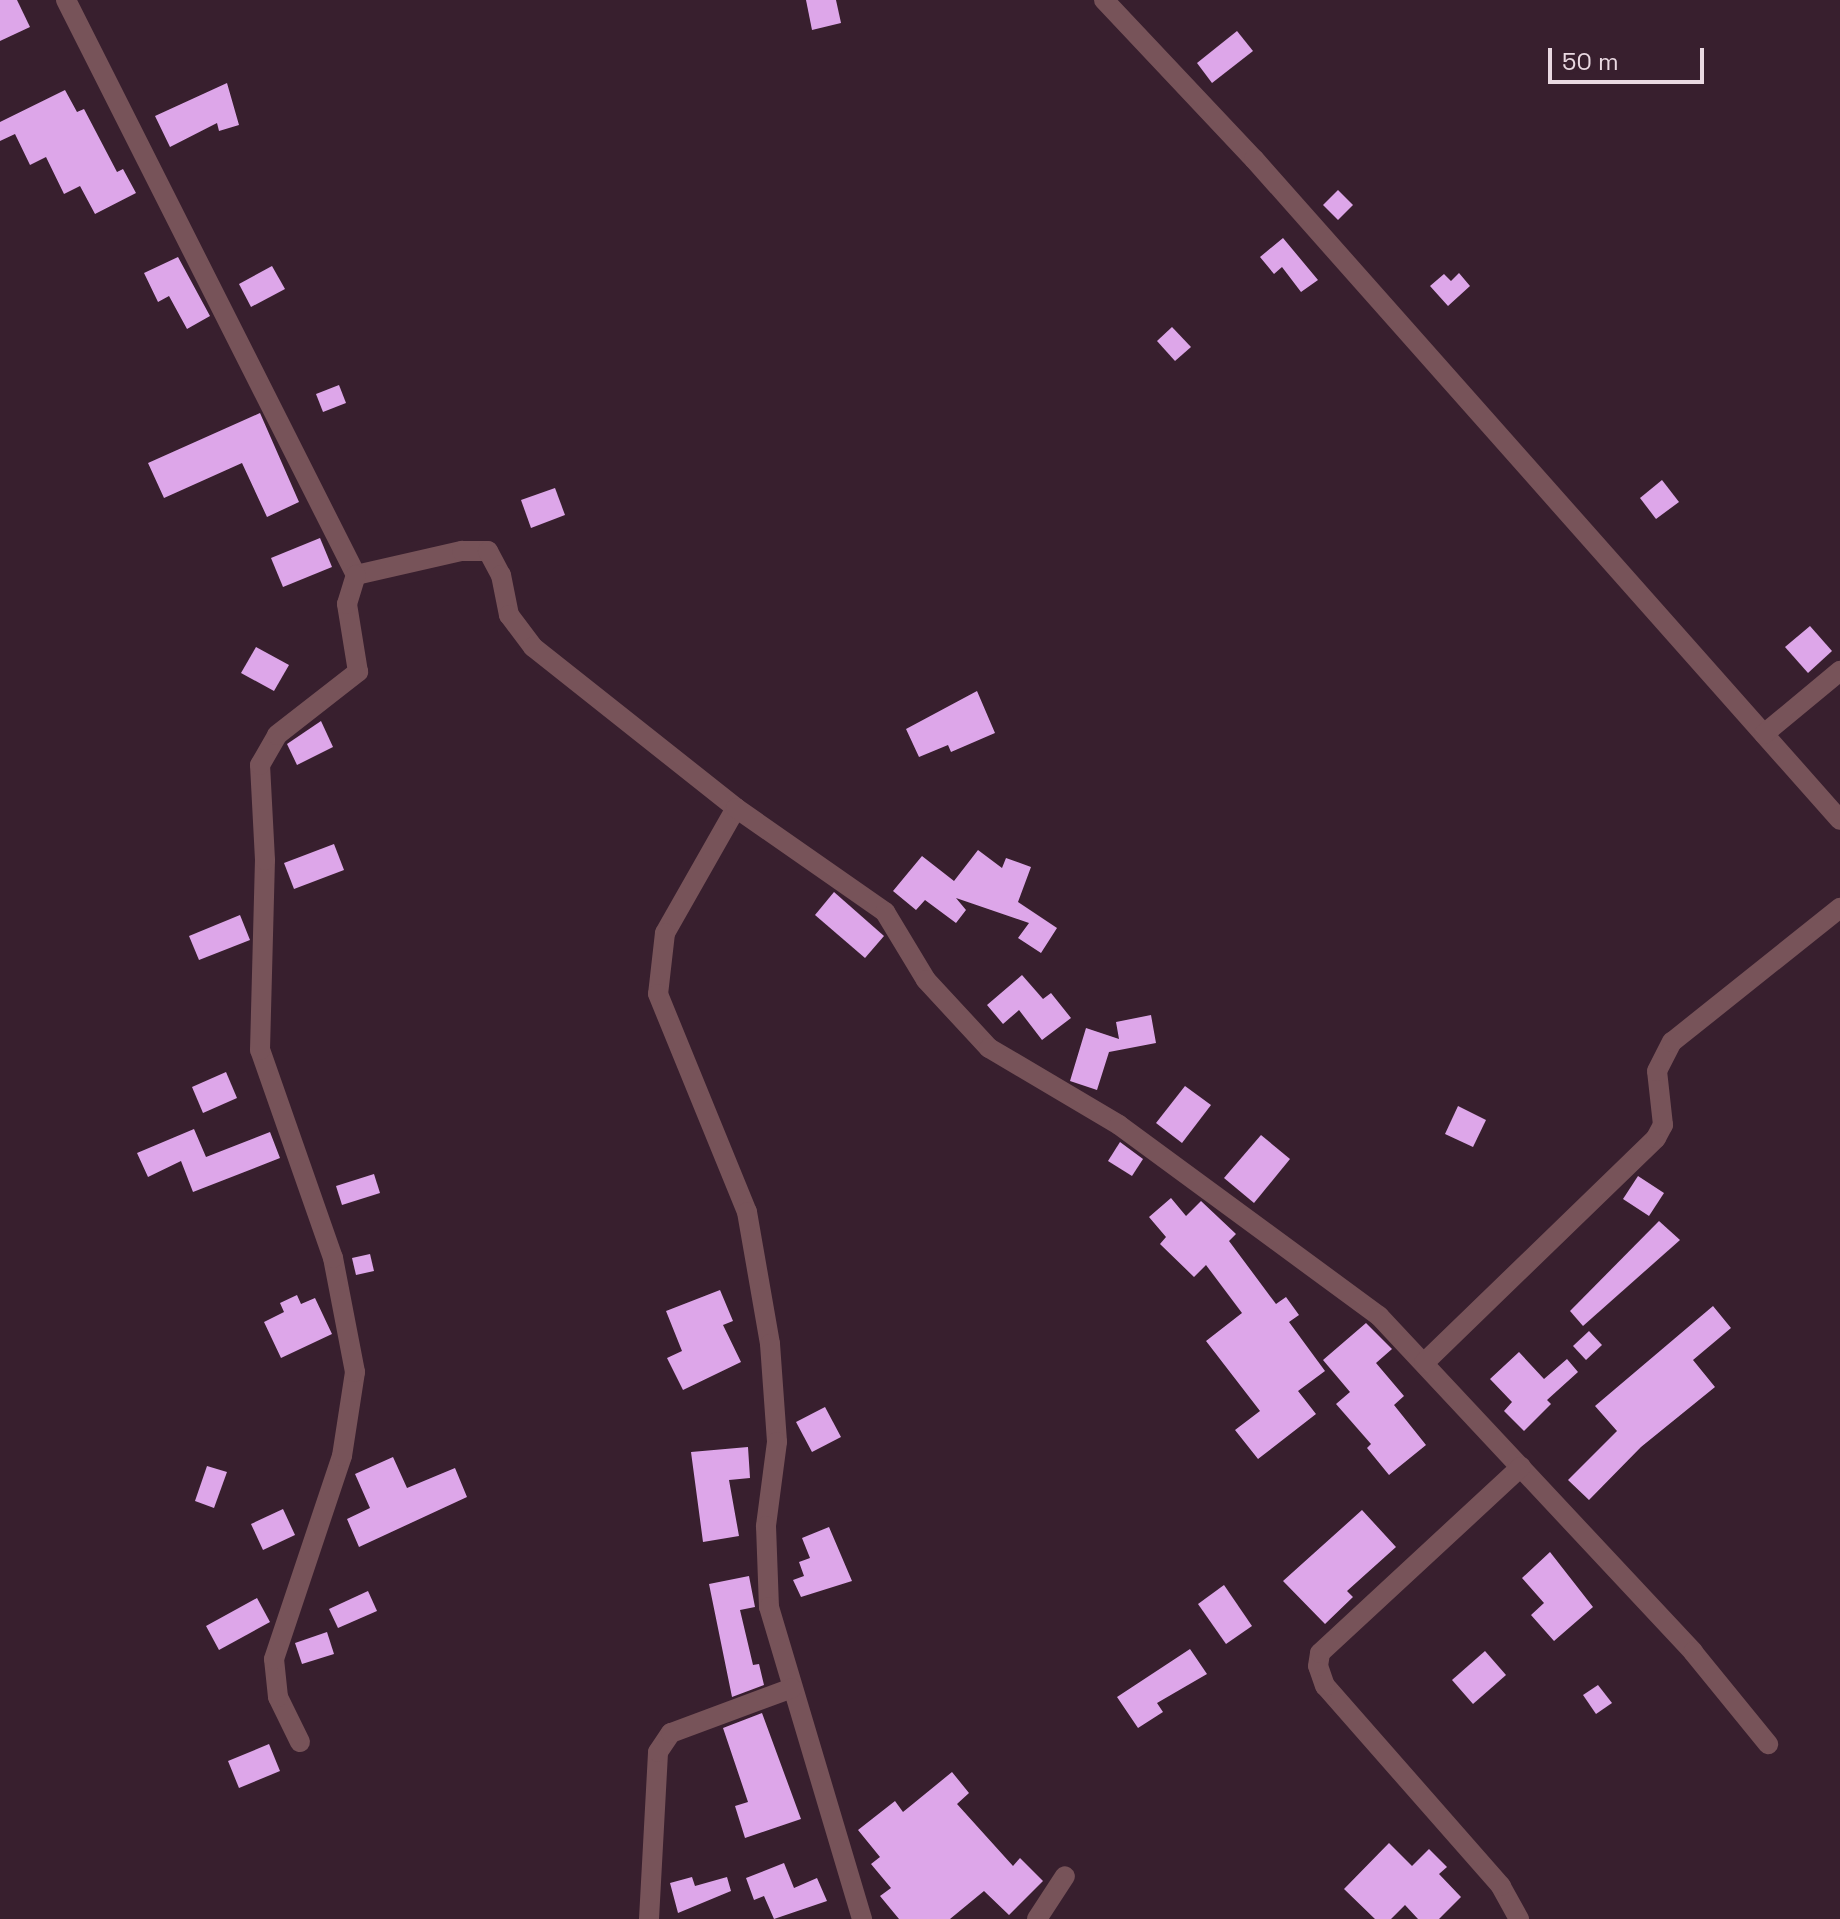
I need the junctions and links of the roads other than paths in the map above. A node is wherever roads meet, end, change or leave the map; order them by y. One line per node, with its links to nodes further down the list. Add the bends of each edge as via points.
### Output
1 (66, 0): 3 (street)
2 (1104, 0): 5 (street, via 1254,159)
3 (356, 575): 6 (street, via 462,551 488,551 501,575 509,615 533,647); 12 (street, via 347,604 358,672 277,735 260,765 265,860 260,1050 333,1258 355,1372 342,1456 274,1659 278,1697)
4 (1840, 671): 5 (street)
5 (1764, 734): 7 (street)
6 (736, 808): 9 (street, via 885,912 926,980 989,1048 1119,1125 1379,1316); 11 (street, via 665,933 658,994 747,1212 770,1344 777,1442 766,1526 769,1607)
7 (1840, 820)
8 (1840, 908): 9 (street, via 1672,1042 1657,1071 1663,1125 1656,1138)
9 (1424, 1363): 10 (street)
10 (1521, 1467): 13 (street, via 1693,1652); 18 (street, via 1320,1653 1318,1666 1325,1686 1501,1886)
11 (792, 1688): 15 (street, via 671,1733 658,1752); 16 (street)
12 (300, 1742)
13 (1768, 1744)
14 (1065, 1876): 17 (street)
15 (649, 1919)
16 (862, 1919)
17 (1037, 1919)
18 (1519, 1919)

